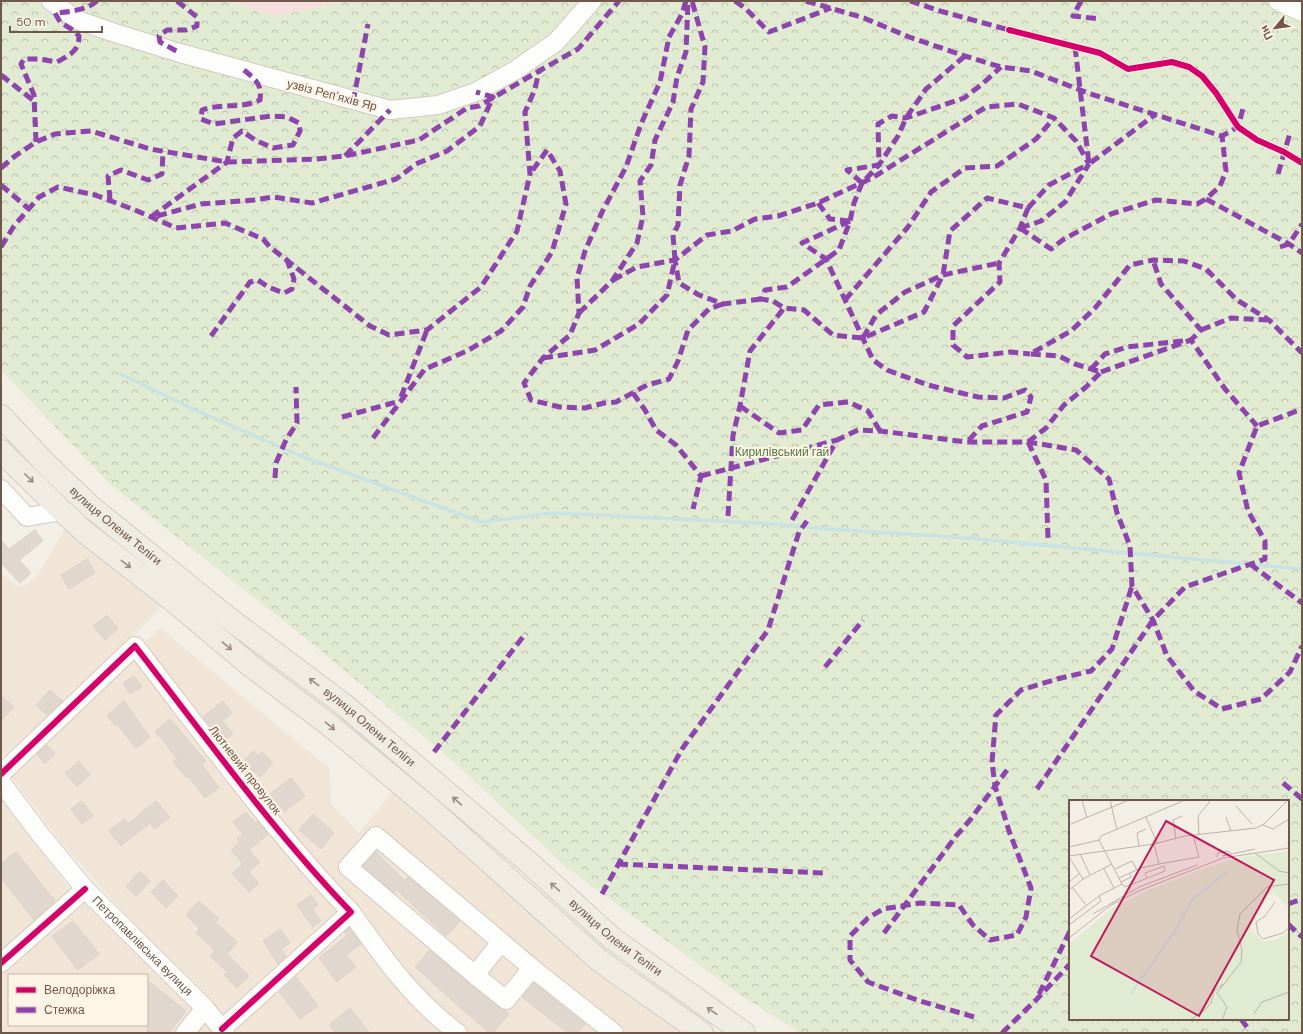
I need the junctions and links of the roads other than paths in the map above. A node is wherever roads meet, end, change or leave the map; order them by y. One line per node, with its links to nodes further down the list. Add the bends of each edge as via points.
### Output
1 (51, 1): 2 (street, узвіз Репʼяхів Яр, via 77,20 112,32 353,102 390,110 438,105 476,92 495,82 556,42)
2 (592, 1)
3 (1278, 1): 4 (street)
4 (1302, 12)
5 (1, 416): 23 (main road, вулиця Олени Теліги, one-way to 5, via 613,939 343,704 227,617 90,506)
6 (1, 451): 8 (main road, вулиця Олени Теліги, one-way to 8)
7 (1, 489): 8 (street, via 27,517)
8 (62, 511): 22 (main road, вулиця Олени Теліги, one-way to 22, via 86,533 251,666 328,724 426,805 600,961)
9 (1, 774): 12 (street, Лютневий провулок, via 135,646 273,825)
10 (1, 782): 11 (street, Петропавлівська вулиця)
11 (85, 889): 14 (street); 17 (street, Петропавлівська вулиця)
12 (351, 912): 18 (street); 20 (street, via 410,990)
13 (501, 942): 15 (street); 16 (street); 16 (street, via 376,836 348,867)
14 (1, 963)
15 (532, 968): 16 (street, via 506,1000); 21 (street)
16 (475, 975)
17 (205, 1008): 18 (street, Петропавлівська вулиця); 19 (street)
18 (224, 1031)
19 (185, 1033)
20 (458, 1033)
21 (614, 1033)
22 (702, 1033)
23 (744, 1033)

